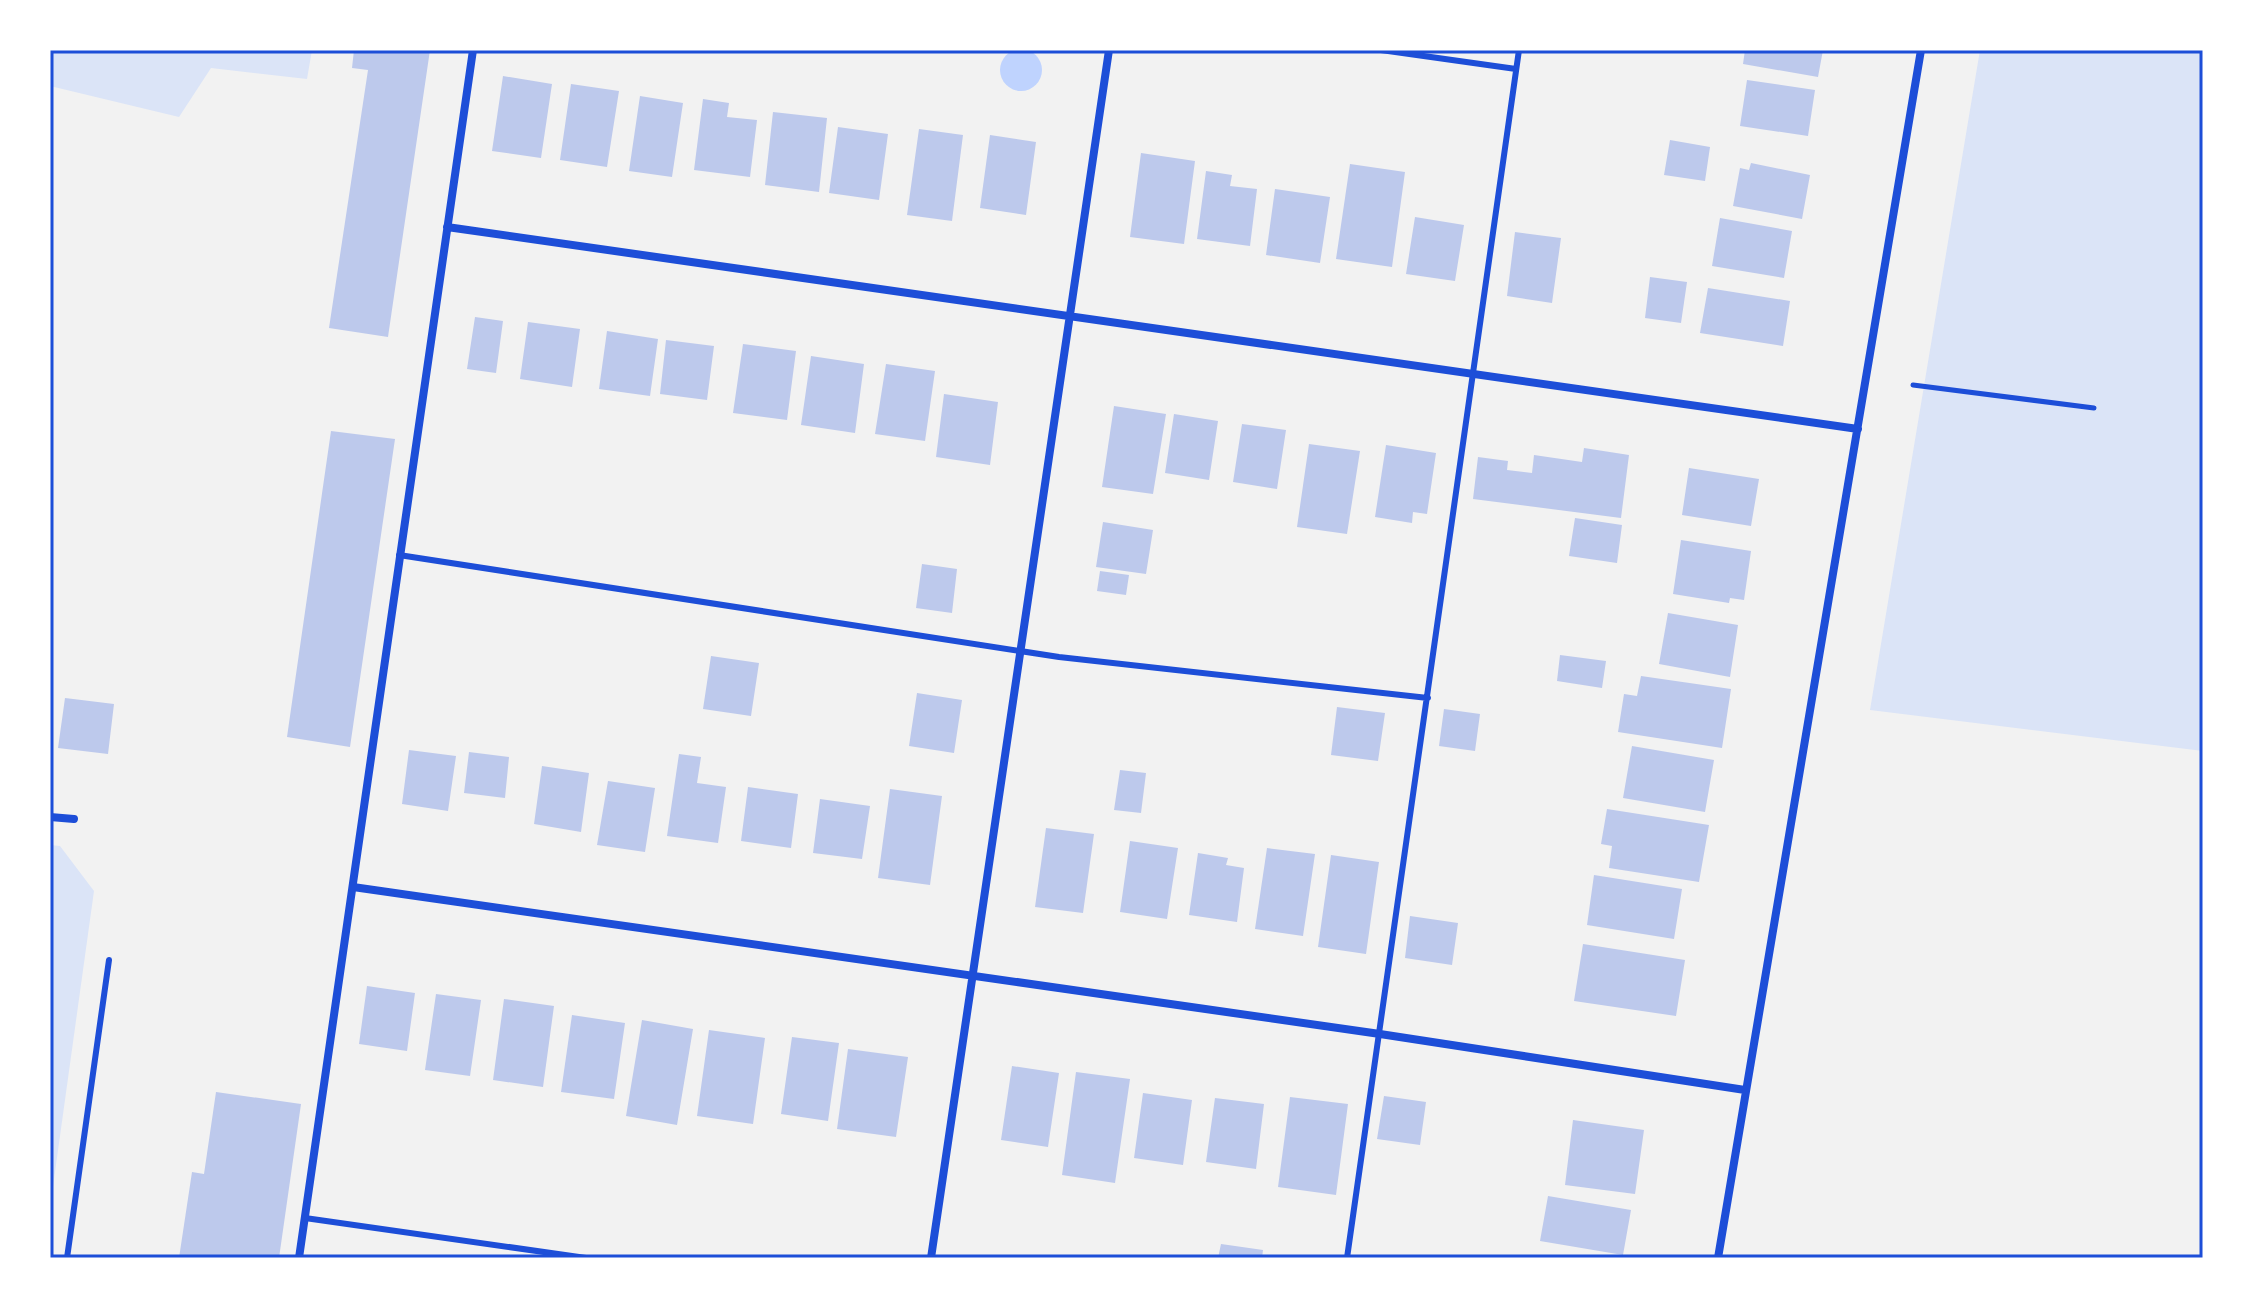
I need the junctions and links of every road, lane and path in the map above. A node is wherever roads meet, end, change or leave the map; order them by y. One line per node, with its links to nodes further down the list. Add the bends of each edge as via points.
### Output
1 (473, 50): 7 (street)
2 (1109, 50): 8 (street)
3 (1381, 50): 6 (lane)
4 (1519, 50): 6 (lane)
5 (1921, 50): 12 (street)
6 (1516, 69): 9 (lane)
7 (447, 227): 8 (street); 13 (street)
8 (1071, 316): 9 (street); 14 (street)
9 (1474, 373): 12 (street); 15 (lane)
10 (1913, 385): 11 (path)
11 (2094, 408)
12 (1858, 429): 22 (street)
13 (399, 555): 14 (lane); 18 (street)
14 (1020, 649): 15 (lane); 20 (street)
15 (1428, 698): 21 (lane)
16 (50, 817): 17 (street)
17 (74, 819)
18 (353, 887): 20 (street); 23 (street)
19 (109, 960): 24 (lane)
20 (973, 975): 21 (street); 27 (street)
21 (1380, 1034): 22 (street); 28 (lane)
22 (1745, 1090): 29 (street)
23 (305, 1218): 25 (street); 26 (lane)
24 (67, 1258)
25 (299, 1258)
26 (586, 1258)
27 (931, 1258)
28 (1347, 1258)
29 (1718, 1258)

